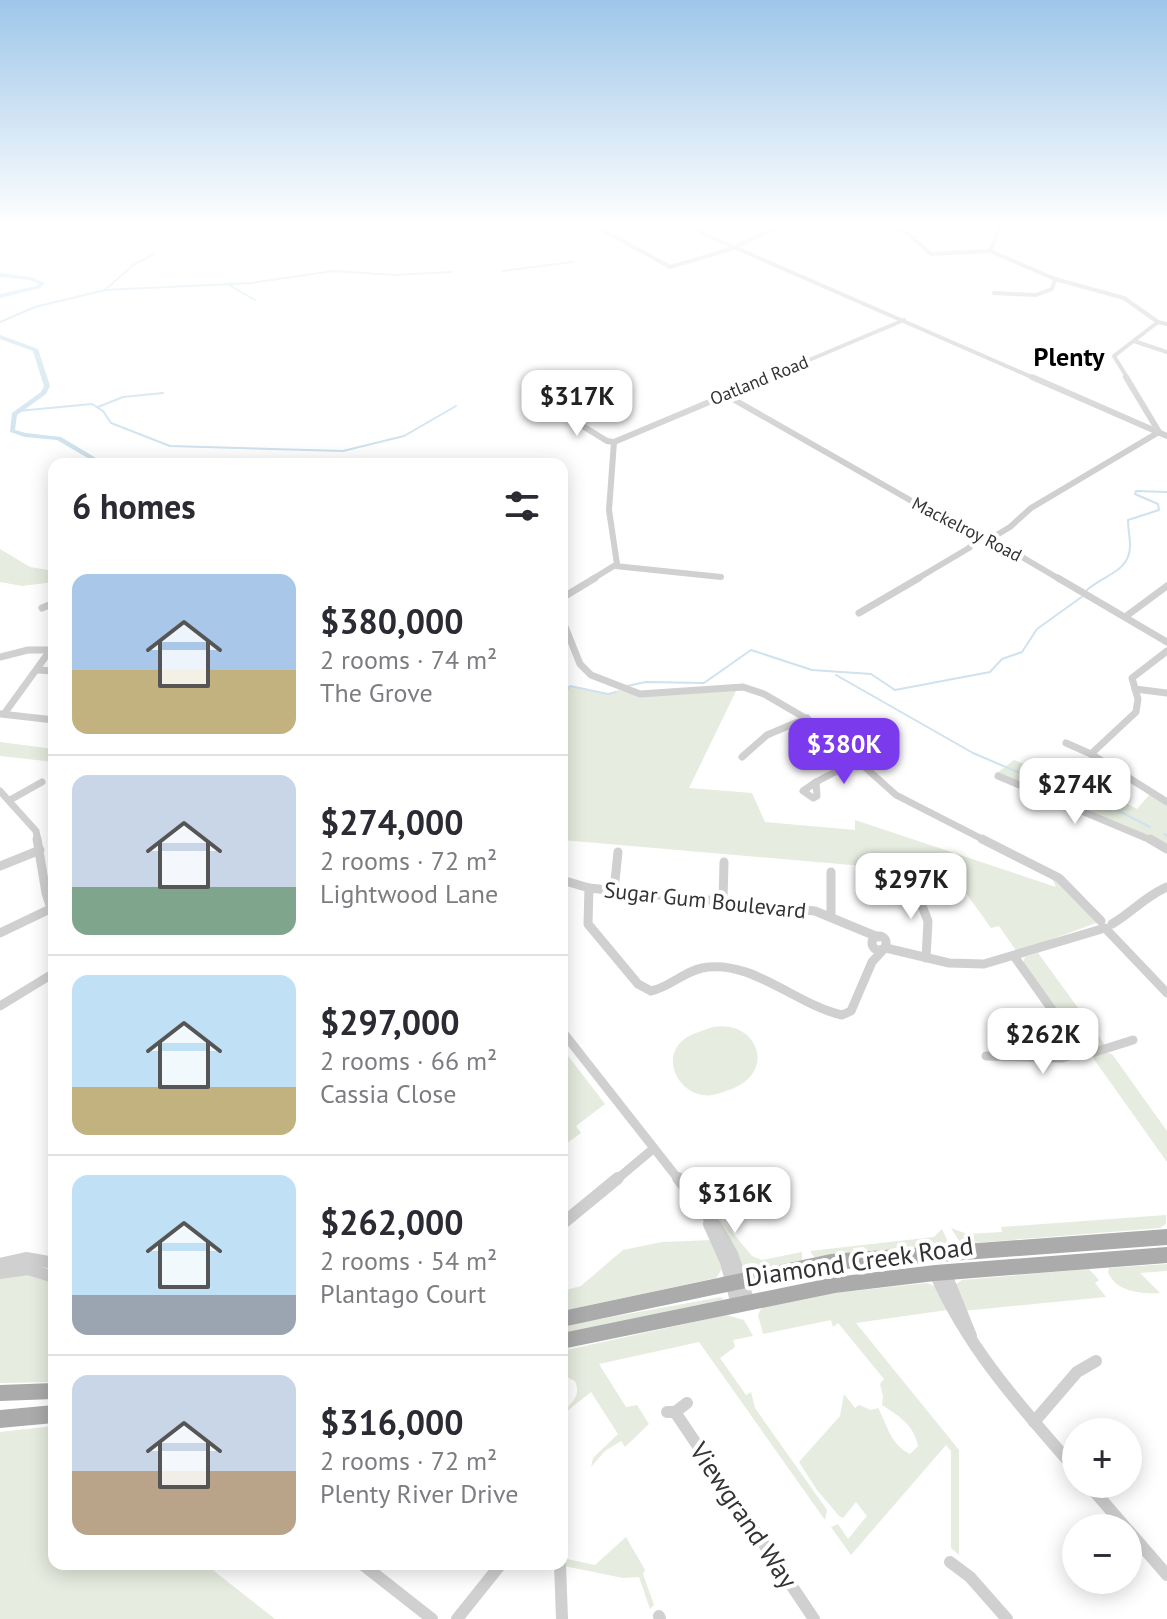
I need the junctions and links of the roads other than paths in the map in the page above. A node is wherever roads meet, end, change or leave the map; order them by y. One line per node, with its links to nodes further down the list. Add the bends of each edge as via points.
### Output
1 (855, 299): 3 (street)
2 (1125, 299): 4 (street)
3 (904, 320): 8 (street, Oatland Road); 10 (street)
4 (1158, 322): 5 (street); 6 (street)
5 (1167, 324)
6 (1134, 341): 7 (street); 10 (street, via 1114,356)
7 (1167, 352)
8 (724, 394): 12 (street, Oatland Road); 13 (street, Mackelroy Road)
9 (545, 403): 12 (street)
10 (1159, 432): 11 (street); 14 (street, via 1031,508)
11 (1167, 436)
12 (614, 442): 15 (street, via 609,510)
13 (978, 537): 14 (street, Mackelroy Road); 21 (street, via 969,548)
14 (990, 539): 22 (street, Mackelroy Road)
15 (615, 566): 16 (street); 18 (street)
16 (721, 577)
17 (1167, 586): 22 (street)
18 (568, 594)
19 (48, 606): 20 (street)
20 (42, 608)
21 (859, 613)
22 (1125, 617): 24 (street, Mackelroy Road)
23 (568, 633): 34 (street, via 584,670 628,692 746,688)
24 (1167, 642)
25 (48, 648): 28 (street)
26 (1167, 651): 31 (street, via 1134,676)
27 (48, 653): 29 (street)
28 (0, 657)
29 (38, 670): 30 (street); 33 (street)
30 (48, 671)
31 (1135, 689): 32 (street); 37 (street, via 1134,716)
32 (1167, 693)
33 (2, 714): 35 (street)
34 (807, 718): 38 (street, via 767,735); 39 (street)
35 (48, 719)
36 (1066, 743): 37 (street)
37 (1091, 754): 45 (street)
38 (742, 757)
39 (856, 761): 42 (street); 61 (street, via 896,795 1055,876)
40 (998, 776): 46 (street)
41 (42, 782): 44 (street)
42 (816, 782)
43 (0, 791): 44 (street)
44 (10, 800): 47 (street, via 36,831)
45 (1167, 802)
46 (1167, 849)
47 (40, 850): 50 (street); 52 (street)
48 (618, 852): 57 (street)
49 (724, 862): 58 (street)
50 (0, 866)
51 (831, 872): 60 (street)
52 (48, 878)
53 (912, 881): 65 (street, via 928,921)
54 (568, 882): 56 (street, Sugar Gum Boulevard)
55 (1167, 887): 61 (street, Sugar Gum Boulevard)
56 (589, 888): 57 (street, Sugar Gum Boulevard); 63 (street, via 588,924 647,990 658,990 695,969 729,968 842,1015 853,1008)
57 (614, 890): 58 (street, Sugar Gum Boulevard)
58 (723, 901): 60 (street, Sugar Gum Boulevard)
59 (48, 915): 62 (street)
60 (831, 915): 63 (street, Sugar Gum Boulevard)
61 (1106, 924): 64 (street, Sugar Gum Boulevard); 67 (street)
62 (0, 933)
63 (879, 943): 65 (street, Sugar Gum Boulevard)
64 (1014, 956): 65 (street, Sugar Gum Boulevard, via 973,965); 71 (street)
65 (926, 958)
66 (48, 977): 68 (street)
67 (1167, 993)
68 (0, 1006)
69 (568, 1039): 73 (street)
70 (1133, 1040): 71 (street, via 1095,1052)
71 (1077, 1050): 72 (street, via 1062,1058)
72 (986, 1056)
73 (653, 1149): 74 (street); 83 (street, via 698,1207)
74 (568, 1219)
75 (1167, 1237): 76 (main road, Diamond Creek Road)
76 (934, 1255): 81 (main road); 83 (main road, Diamond Creek Road, via 831,1262)
77 (1167, 1255): 81 (main road, Diamond Creek Road)
78 (48, 1262): 79 (street, via 26,1258)
79 (0, 1264)
80 (0, 1273): 82 (street, via 28,1269)
81 (940, 1273): 84 (main road, Diamond Creek Road); 93 (street, via 980,1355)
82 (48, 1275)
83 (736, 1281): 84 (street); 85 (main road, Diamond Creek Road)
84 (743, 1303): 86 (main road, Diamond Creek Road)
85 (568, 1318)
86 (568, 1340)
87 (1096, 1361): 93 (street, via 1077,1372)
88 (48, 1391): 89 (main road)
89 (0, 1393)
90 (687, 1403): 106 (street, Viewgrand Way, via 671,1412)
91 (48, 1415): 92 (main road)
92 (0, 1419)
93 (1034, 1422): 94 (street)
94 (1062, 1454)
95 (1100, 1498): 96 (street)
96 (1114, 1514)
97 (1142, 1546): 102 (street)
98 (950, 1562): 107 (street)
99 (370, 1570): 103 (street)
100 (496, 1570): 104 (street)
101 (560, 1570): 105 (street)
102 (1167, 1575)
103 (432, 1619)
104 (457, 1619)
105 (562, 1619)
106 (814, 1619)
107 (1007, 1619)

